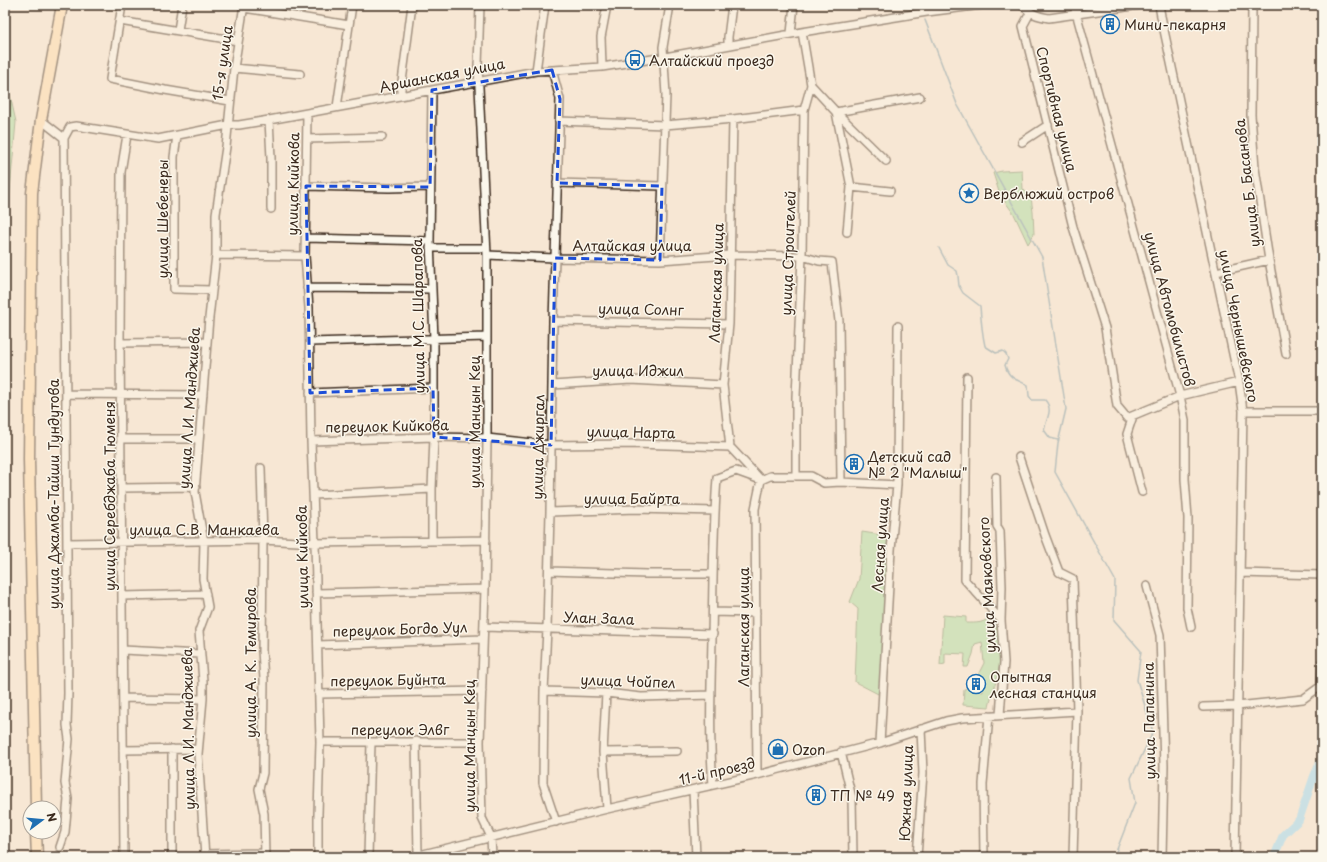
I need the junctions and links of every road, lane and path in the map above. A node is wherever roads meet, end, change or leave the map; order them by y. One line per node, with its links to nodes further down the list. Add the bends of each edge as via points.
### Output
1 (62, 5): 46 (highway)
2 (122, 5): 22 (street)
3 (182, 5): 24 (street)
4 (352, 5): 23 (street)
5 (412, 5): 38 (street)
6 (480, 5): 35 (street, улица Манцын Кец)
7 (544, 5): 33 (street)
8 (607, 5): 30 (street, via 602,38)
9 (670, 5): 29 (street, via 663,47)
10 (732, 5): 28 (street)
11 (794, 5): 26 (street)
12 (982, 5): 25 (street, Аршанская улица)
13 (1022, 5): 20 (street)
14 (1074, 5): 21 (street, улица Автомобилистов)
15 (1140, 5): 18 (street)
16 (1159, 5): 77 (street, улица Чернышевского)
17 (244, 6): 23 (street); 27 (street, 15-я улица)
18 (1131, 6): 21 (street)
19 (1252, 6): 76 (street, улица Б. Басанова, via 1251,115 1255,168)
20 (1030, 12): 21 (street, via 1049,18); 50 (street, Спортивная улица, via 1023,26)
21 (1075, 14): 99 (street, улица Автомобилистов)
22 (120, 21): 24 (street); 40 (street, via 110,79)
23 (349, 25): 41 (street)
24 (178, 30): 27 (street)
25 (802, 32): 26 (street, Аршанская улица); 36 (street, улица Строителей)
26 (791, 33): 28 (street, Аршанская улица)
27 (238, 41): 31 (street, 15-я улица)
28 (728, 45): 29 (street, Аршанская улица)
29 (665, 57): 30 (street, Аршанская улица); 49 (street)
30 (602, 67): 32 (street, Аршанская улица)
31 (234, 68): 34 (street); 40 (street, 15-я улица)
32 (552, 70): 33 (street, Аршанская улица); 48 (street, улица Джиргал, via 560,99)
33 (536, 71): 35 (street, Аршанская улица)
34 (300, 74)
35 (479, 81): 37 (street, Аршанская улица); 69 (street, улица Манцын Кец)
36 (811, 85): 42 (street, улица Строителей); 43 (street)
37 (432, 90): 38 (street, Аршанская улица); 62 (street, улица М.С. Шарапова)
38 (401, 96): 41 (street, Аршанская улица)
39 (920, 97): 43 (street)
40 (230, 100): 51 (street, 15-я улица)
41 (337, 107): 44 (street, Аршанская улица)
42 (804, 110): 45 (street); 73 (street, улица Строителей)
43 (836, 112): 58 (street); 63 (street)
44 (306, 113): 47 (street, Аршанская улица); 56 (street, улица Кийкова)
45 (733, 119): 49 (street); 71 (street, Лаганская улица)
46 (41, 120): 55 (street); 179 (highway, via 32,193 30,296 29,459)
47 (269, 120): 51 (street, Аршанская улица); 65 (street)
48 (559, 121): 49 (street); 59 (street, улица Джиргал)
49 (665, 125): 61 (street)
50 (1048, 125): 57 (street); 102 (street, Спортивная улица, via 1073,226 1105,328 1117,406)
51 (228, 126): 53 (street, Аршанская улица); 70 (street, улица Л.И. Манджиева, via 216,214)
52 (127, 135): 53 (street, Аршанская улица, via 158,138); 55 (street, Аршанская улица, via 76,126 70,127); 88 (street, улица Серебджаба Тюменя, via 121,172)
53 (177, 136): 80 (street, улица Шебенеры, via 174,157 174,289)
54 (382, 137): 56 (street)
55 (64, 138): 96 (street, улица Джамба-Тайши Тундутова)
56 (307, 139): 60 (street, улица Кийкова)
57 (1022, 142)
58 (886, 160)
59 (558, 183): 61 (street); 74 (street, улица Джиргал)
60 (306, 186): 62 (street); 67 (street, улица Кийкова)
61 (662, 186): 75 (street)
62 (430, 187): 68 (street, улица М.С. Шарапова)
63 (851, 187): 64 (street); 66 (street)
64 (890, 191)
65 (271, 209)
66 (847, 232)
67 (306, 238): 68 (street, Алтайская улица); 72 (street, улица Кийкова)
68 (430, 244): 69 (street, Алтайская улица); 79 (street, улица М.С. Шарапова)
69 (486, 251): 74 (street, Алтайская улица); 84 (street, улица Манцын Кец)
70 (216, 255): 72 (street, улица Кийкова); 80 (street, улица Л.И. Манджиева)
71 (730, 255): 73 (street, Алтайская улица); 75 (street, Алтайская улица); 82 (street, Лаганская улица)
72 (305, 256): 78 (street, улица Кийкова)
73 (802, 256): 112 (street, улица Строителей, via 796,397); 115 (street, Алтайская улица, via 832,262 839,321)
74 (555, 258): 75 (street, Алтайская улица); 81 (street, улица Джиргал)
75 (660, 260)
76 (1269, 260): 77 (street); 89 (street, улица Б. Басанова)
77 (1216, 272): 91 (street, улица Чернышевского)
78 (307, 288): 79 (street); 87 (street, улица Кийкова)
79 (432, 289): 85 (street, улица М.С. Шарапова)
80 (211, 290): 86 (street, улица Л.И. Манджиева)
81 (553, 321): 82 (street, улица Солнг); 92 (street, улица Джиргал)
82 (729, 324): 93 (street, Лаганская улица)
83 (898, 326): 116 (street, Лесная улица)
84 (487, 337): 85 (street); 104 (street, улица Манцын Кец)
85 (434, 339): 87 (street); 94 (street, улица М.С. Шарапова)
86 (207, 342): 88 (street); 98 (street, улица Л.И. Манджиева)
87 (310, 342): 95 (street, улица Кийкова)
88 (120, 343): 97 (street, улица Серебджаба Тюменя)
89 (1286, 354)
90 (967, 377): 142 (street, via 966,580)
91 (1239, 382): 99 (street); 100 (street, улица Чернышевского)
92 (552, 385): 93 (street, улица Иджил, via 631,380); 108 (street, улица Джиргал)
93 (724, 385): 109 (street, Лаганская улица)
94 (433, 388): 95 (street); 103 (street, улица М.С. Шарапова)
95 (310, 393): 107 (street, улица Кийкова)
96 (66, 394): 97 (street); 128 (street, улица Джамба-Тайши Тундутова)
97 (121, 394): 98 (street); 105 (street, улица Серебджаба Тюменя)
98 (203, 395): 106 (street, улица Л.И. Манджиева)
99 (1180, 396): 102 (street); 144 (street, улица Автомобилистов, via 1184,420 1188,518 1187,608)
100 (1243, 411): 101 (street); 132 (street, улица Чернышевского)
101 (1322, 411)
102 (1130, 417): 120 (street, via 1127,434)
103 (434, 437): 104 (street, переулок Кийкова); 107 (street, переулок Кийкова); 119 (street, улица М.С. Шарапова)
104 (487, 438): 108 (street, улица Нарта); 125 (street, улица Манцын Кец)
105 (121, 439): 106 (street); 118 (street, улица Серебджаба Тюменя)
106 (199, 439): 117 (street, улица Л.И. Манджиева)
107 (311, 441): 121 (street, улица Кийкова)
108 (551, 445): 109 (street, улица Нарта); 122 (street, улица Джиргал)
109 (730, 447): 114 (street)
110 (1020, 457): 161 (street, via 1059,572 1073,579)
111 (260, 468): 124 (street, улица А. К. Темирова)
112 (796, 476): 114 (street, via 770,476); 115 (street, via 811,476 824,483)
113 (996, 477): 142 (street, улица Маяковского, via 997,526 1000,531 1001,555)
114 (761, 480): 123 (street, via 736,471 716,478); 141 (street, Лаганская улица, via 755,509)
115 (841, 482): 116 (street)
116 (897, 484): 169 (street, Лесная улица)
117 (196, 487): 118 (street); 129 (street, улица Л.И. Манджиева)
118 (122, 488): 126 (street, улица Серебджаба Тюменя)
119 (432, 489): 121 (street); 127 (street, улица М.С. Шарапова)
120 (1142, 492)
121 (314, 495): 130 (street, улица Кийкова)
122 (550, 512): 123 (street, улица Байрта, via 636,509); 131 (street, улица Джиргал)
123 (714, 512): 133 (street)
124 (263, 540): 129 (street, улица С.В. Манкаева); 130 (street, улица С.В. Манкаева); 186 (street, улица А. К. Темирова, via 263,773 259,789 264,814)
125 (486, 540): 127 (street, улица С.В. Манкаева); 136 (street, улица Манцын Кец)
126 (122, 541): 128 (street, улица С.В. Манкаева); 129 (street, улица С.В. Манкаева); 139 (street, улица Серебджаба Тюменя)
127 (432, 541): 130 (street, улица С.В. Манкаева)
128 (67, 542): 184 (street, улица Джамба-Тайши Тундутова, via 69,739 65,783 68,799)
129 (204, 542): 138 (street, улица Л.И. Манджиева, via 203,579)
130 (315, 543): 137 (street, улица Кийкова)
131 (549, 571): 133 (street); 145 (street, улица Джиргал)
132 (1240, 572): 134 (street); 159 (street, улица Чернышевского)
133 (713, 574): 140 (street)
134 (1322, 576)
135 (1147, 586): 200 (street, улица Папанина, via 1160,636 1164,766)
136 (485, 589): 137 (street); 143 (street, улица Манцын Кец)
137 (316, 593): 148 (street, улица Кийкова)
138 (206, 594): 139 (street); 150 (street, улица Л.И. Манджиева, via 208,607 199,631)
139 (122, 596): 149 (street, улица Серебджаба Тюменя)
140 (713, 612): 141 (street); 146 (street)
141 (756, 612): 176 (street, Лаганская улица)
142 (1001, 620): 162 (street, улица Маяковского, via 1004,662)
143 (484, 627): 145 (street, Улан Зала); 147 (street, улица Манцын Кец)
144 (1191, 627)
145 (547, 629): 146 (street, Улан Зала); 153 (street, улица Джиргал)
146 (712, 634): 156 (street)
147 (483, 639): 148 (street, переулок Богдо Уул); 152 (street, улица Манцын Кец)
148 (318, 644): 155 (street, улица Кийкова)
149 (123, 650): 150 (street); 157 (street, улица Серебджаба Тюменя)
150 (200, 654): 158 (street, улица Л.И. Манджиева)
151 (1322, 662): 159 (street, via 1321,686 1303,699)
152 (482, 691): 155 (street, переулок Буйнта); 168 (street, улица Манцын Кец)
153 (544, 691): 154 (street, улица Чойпел); 181 (street, улица Джиргал, via 543,783)
154 (606, 693): 156 (street, улица Чойпел, via 641,697); 174 (street)
155 (319, 694): 166 (street, улица Кийкова)
156 (711, 695): 177 (street)
157 (123, 698): 158 (street); 172 (street, улица Серебджаба Тюменя)
158 (203, 699): 171 (street, улица Л.И. Манджиева)
159 (1237, 706): 160 (street); 201 (street, улица Чернышевского)
160 (1203, 707)
161 (1077, 710): 162 (street, 11-й проезд); 199 (street)
162 (1000, 715): 163 (street, 11-й проезд)
163 (989, 716): 164 (street, 11-й проезд, via 946,721); 198 (street, via 983,784)
164 (921, 729): 169 (street, 11-й проезд); 197 (street, Южная улица, via 923,773)
165 (416, 741): 167 (street, переулок Элвг); 168 (street, переулок Элвг); 187 (street)
166 (320, 742): 167 (street, переулок Элвг); 191 (street, улица Кийкова)
167 (371, 742): 192 (street)
168 (480, 742): 182 (street, улица Манцын Кец, via 482,818)
169 (880, 743): 175 (street, 11-й проезд)
170 (172, 749): 171 (street); 172 (street); 190 (street)
171 (198, 749): 185 (street, улица Л.И. Манджиева)
172 (123, 750): 189 (street, улица Серебджаба Тюменя)
173 (677, 751): 174 (street)
174 (603, 752): 180 (street)
175 (841, 752): 176 (street, 11-й проезд); 196 (street, via 852,798)
176 (757, 775): 177 (street, 11-й проезд)
177 (713, 785): 178 (street, 11-й проезд)
178 (693, 790): 180 (street, 11-й проезд); 195 (street)
179 (36, 800)
180 (607, 809): 181 (street, 11-й проезд)
181 (556, 822): 182 (street, 11-й проезд)
182 (491, 837): 187 (street, 11-й проезд); 194 (street)
183 (36, 840): 188 (highway)
184 (60, 847)
185 (204, 855): 186 (street)
186 (265, 855)
187 (418, 855): 193 (street, 11-й проезд)
188 (37, 857)
189 (124, 857)
190 (172, 857)
191 (318, 857)
192 (368, 857)
193 (411, 857)
194 (492, 857)
195 (696, 857)
196 (853, 857)
197 (917, 857)
198 (984, 857)
199 (1073, 857)
200 (1162, 857)
201 (1235, 857)

